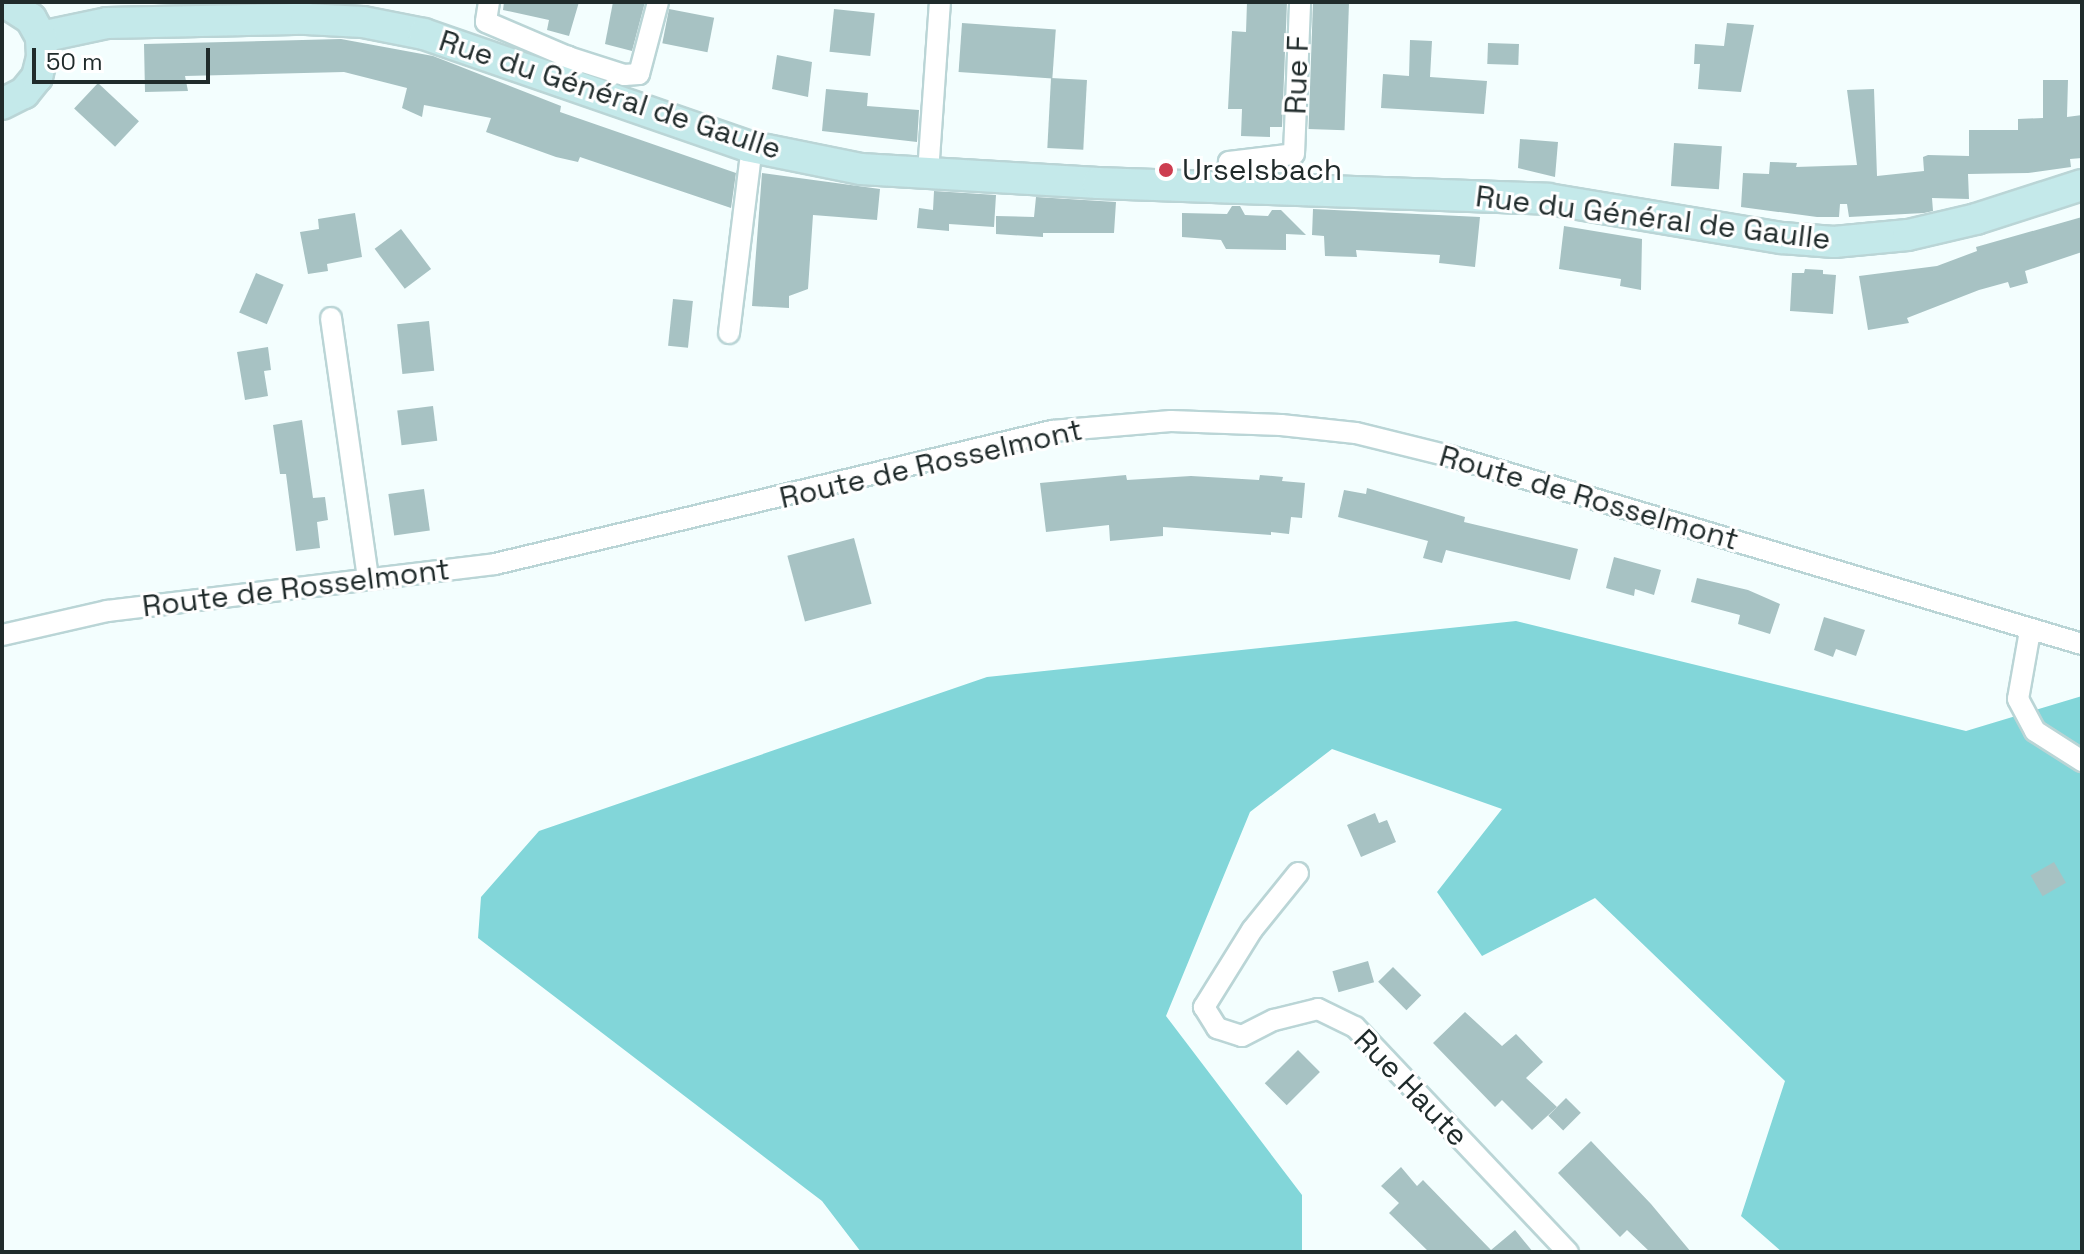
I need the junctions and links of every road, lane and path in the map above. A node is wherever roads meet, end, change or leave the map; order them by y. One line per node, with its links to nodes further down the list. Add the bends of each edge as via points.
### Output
1 (5, 2): 7 (main road, via 31,19)
2 (489, 2): 8 (street, via 486,22)
3 (658, 2): 8 (street, via 639,74)
4 (940, 2): 11 (street)
5 (1300, 2): 13 (street, Rue F, via 1294,154 1229,162)
6 (274, 11): 7 (main road, Rue du Général de Gaulle, via 107,23); 8 (main road, Rue du Général de Gaulle, via 424,34)
7 (41, 37): 9 (main road, via 37,77 24,93)
8 (564, 70): 10 (main road, Rue du Général de Gaulle)
9 (2, 104)
10 (752, 147): 11 (main road, Rue du Général de Gaulle, via 861,169); 15 (street)
11 (928, 173): 13 (main road, Rue du Général de Gaulle)
12 (2082, 185): 13 (main road, Rue du Général de Gaulle, via 1908,235 1834,242 1548,199)
13 (1228, 187)
14 (331, 318): 16 (street)
15 (729, 333)
16 (368, 578): 17 (street, Route de Rosselmont, via 495,564 1052,431 1171,421 1356,433 1453,457); 18 (street, Route de Rosselmont, via 107,611)
17 (2030, 631): 19 (street, Route de Rosselmont); 20 (street, via 2018,699 2035,731)
18 (2, 635)
19 (2082, 644)
20 (2082, 761)
21 (1298, 873): 22 (street, Rue Haute, via 1252,930 1204,1007 1217,1028 1242,1036 1274,1020 1318,1009 1355,1027)
22 (1568, 1252)

